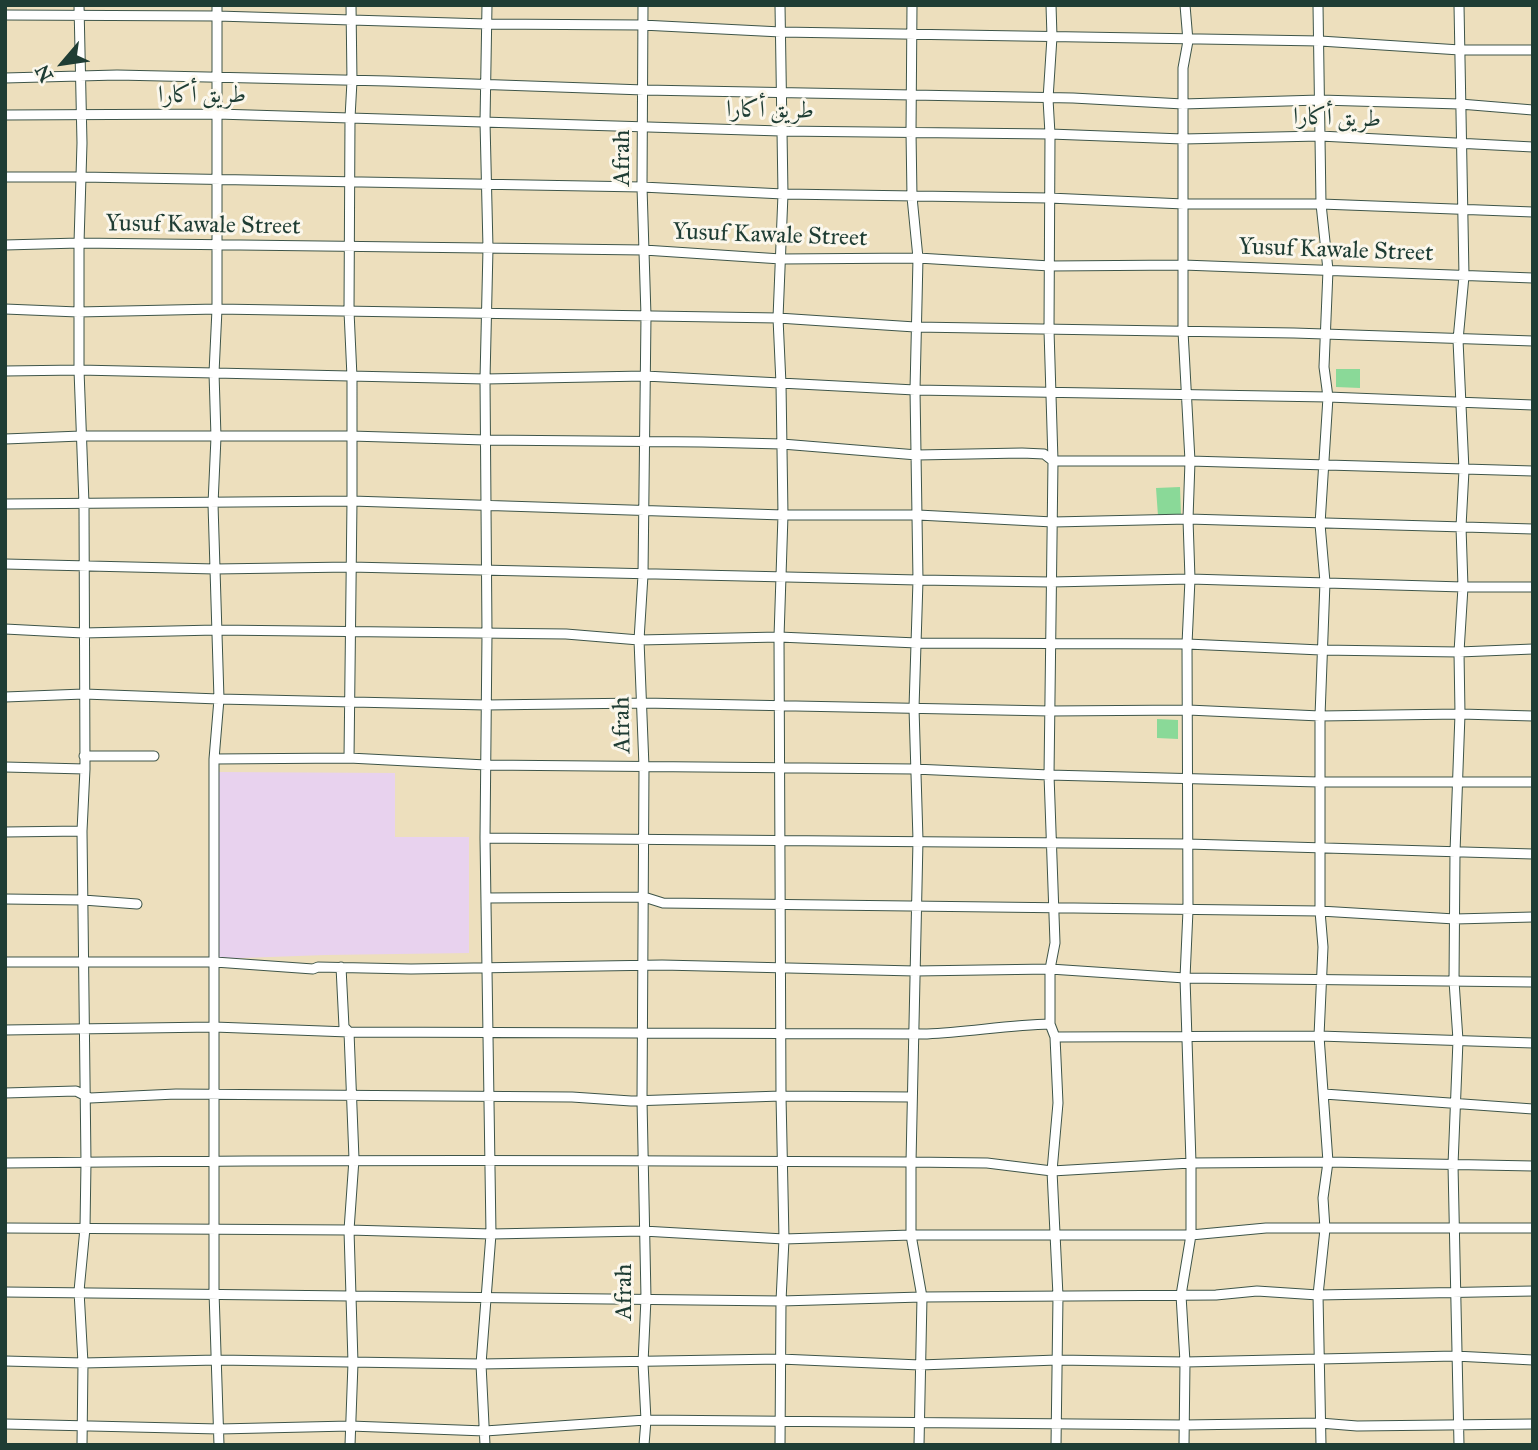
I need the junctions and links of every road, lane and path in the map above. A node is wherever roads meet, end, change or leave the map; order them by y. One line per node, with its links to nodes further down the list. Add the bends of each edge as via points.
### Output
1 (217, 5): 13 (street)
2 (351, 5): 14 (street)
3 (487, 5): 15 (street)
4 (643, 5): 16 (street, Afrah)
5 (780, 5): 17 (street)
6 (912, 5): 18 (street)
7 (1051, 5): 19 (street)
8 (1185, 5): 20 (street)
9 (1318, 5): 21 (street)
10 (1460, 5): 22 (street)
11 (79, 10): 12 (street); 13 (street); 24 (street)
12 (5, 15)
13 (217, 16): 14 (street); 26 (street)
14 (351, 20): 15 (street); 27 (street)
15 (486, 24): 16 (street); 28 (street)
16 (642, 25): 17 (street); 29 (street, Afrah)
17 (781, 32): 18 (street); 30 (street)
18 (913, 34): 19 (street); 31 (street)
19 (1052, 37): 20 (street); 32 (street)
20 (1188, 41): 21 (street); 34 (street)
21 (1320, 41): 22 (street); 33 (street)
22 (1460, 50): 23 (street); 35 (street)
23 (1533, 50)
24 (80, 77): 25 (street); 26 (street); 39 (street)
25 (5, 78)
26 (218, 79): 27 (street); 37 (street)
27 (352, 81): 28 (street); 40 (street)
28 (487, 85): 29 (street); 41 (street)
29 (644, 90): 30 (street); 42 (street, Afrah)
30 (781, 92): 31 (street); 43 (street)
31 (912, 97): 32 (street); 44 (street)
32 (1048, 99): 34 (street); 45 (street)
33 (1321, 100): 34 (street); 35 (street); 46 (street)
34 (1183, 104): 47 (street)
35 (1460, 104): 36 (street); 48 (street)
36 (1533, 110)
37 (217, 114): 39 (street, طريق أكارا); 40 (street, طريق أكارا); 52 (street)
38 (5, 115): 39 (street, طريق أكارا)
39 (82, 115): 51 (street)
40 (350, 118): 41 (street, طريق أكارا); 53 (street)
41 (485, 122): 42 (street, طريق أكارا); 54 (street)
42 (642, 127): 43 (street, طريق أكارا); 55 (street, Afrah)
43 (781, 131): 44 (street, طريق أكارا); 56 (street)
44 (911, 132): 45 (street, طريق أكارا); 57 (street)
45 (1050, 134): 47 (street, طريق أكارا); 58 (street)
46 (1320, 136): 47 (street, طريق أكارا); 48 (street, طريق أكارا); 60 (street)
47 (1183, 138): 59 (street)
48 (1461, 145): 49 (street, طريق أكارا); 61 (street)
49 (1533, 147)
50 (5, 177): 51 (street)
51 (82, 177): 52 (street); 63 (street)
52 (218, 180): 53 (street); 65 (street)
53 (350, 181): 54 (street); 66 (street)
54 (486, 186): 55 (street); 67 (street)
55 (642, 187): 56 (street); 68 (street, Afrah)
56 (783, 194): 57 (street); 70 (street)
57 (912, 197): 58 (street); 69 (street)
58 (1049, 198): 59 (street); 72 (street)
59 (1184, 204): 60 (street); 71 (street)
60 (1321, 204): 61 (street); 73 (street)
61 (1463, 210): 62 (street); 74 (street)
62 (1533, 212)
63 (79, 243): 64 (street, Yusuf Kawale Street); 65 (street, Yusuf Kawale Street); 79 (street)
64 (5, 245)
65 (218, 246): 66 (street, Yusuf Kawale Street); 77 (street)
66 (349, 246): 67 (street, Yusuf Kawale Street); 78 (street)
67 (488, 248): 68 (street, Yusuf Kawale Street); 80 (street)
68 (644, 250): 70 (street, Yusuf Kawale Street); 81 (street, Afrah)
69 (918, 258): 70 (street, Yusuf Kawale Street); 72 (street, Yusuf Kawale Street); 83 (street)
70 (781, 259): 82 (street)
71 (1183, 265): 72 (street, Yusuf Kawale Street); 73 (street, Yusuf Kawale Street); 85 (street)
72 (1051, 266): 84 (street)
73 (1328, 270): 74 (street, Yusuf Kawale Street); 86 (street)
74 (1464, 276): 75 (street, Yusuf Kawale Street); 87 (street)
75 (1533, 278)
76 (5, 309): 79 (street)
77 (218, 309): 78 (street); 79 (street); 91 (street)
78 (349, 311): 80 (street); 93 (street)
79 (78, 312): 89 (street)
80 (485, 315): 81 (street); 94 (street)
81 (646, 316): 82 (street); 92 (street, Afrah)
82 (778, 318): 83 (street); 95 (street)
83 (915, 327): 84 (street); 96 (street)
84 (1049, 330): 85 (street); 97 (street)
85 (1184, 331): 86 (street); 98 (street)
86 (1326, 335): 87 (street); 99 (street)
87 (1458, 340): 88 (street); 100 (street)
88 (1533, 341)
89 (79, 370): 90 (street); 91 (street); 102 (street)
90 (5, 371)
91 (214, 373): 93 (street); 104 (street)
92 (645, 376): 94 (street); 95 (street); 107 (street, Afrah)
93 (352, 377): 94 (street); 103 (street)
94 (485, 379): 106 (street)
95 (781, 384): 96 (street); 108 (street)
96 (915, 390): 97 (street); 109 (street)
97 (1052, 393): 98 (street); 110 (street)
98 (1187, 396): 99 (street); 111 (street)
99 (1328, 397): 100 (street); 112 (street)
100 (1461, 402): 101 (street); 113 (street)
101 (1533, 405)
102 (81, 436): 104 (street); 105 (street); 117 (street)
103 (351, 436): 104 (street); 106 (street); 115 (street)
104 (216, 438): 118 (street)
105 (5, 439)
106 (485, 440): 107 (street); 119 (street)
107 (644, 441): 108 (street); 120 (street, Afrah)
108 (782, 444): 109 (street); 121 (street)
109 (917, 455): 110 (street, via 1023,453 1044,454); 122 (street)
110 (1053, 461): 111 (street); 124 (street)
111 (1190, 461): 112 (street); 123 (street)
112 (1324, 464): 113 (street); 125 (street)
113 (1464, 470): 114 (street); 126 (street)
114 (1533, 471)
115 (352, 502): 118 (street); 119 (street); 130 (street)
116 (5, 504): 117 (street)
117 (84, 504): 118 (street); 129 (street)
118 (213, 504): 131 (street)
119 (486, 507): 120 (street); 132 (street)
120 (643, 510): 121 (street); 133 (street, Afrah)
121 (783, 514): 122 (street); 134 (street)
122 (918, 515): 124 (street); 136 (street)
123 (1188, 519): 124 (street); 125 (street); 135 (street)
124 (1053, 522): 137 (street)
125 (1321, 524): 126 (street); 138 (street)
126 (1461, 527): 127 (street); 139 (street)
127 (1533, 529)
128 (5, 564): 129 (street)
129 (83, 565): 131 (street); 143 (street)
130 (350, 567): 131 (street); 132 (street); 144 (street)
131 (215, 569): 142 (street)
132 (485, 572): 133 (street); 145 (street)
133 (643, 575): 134 (street); 147 (street, Afrah)
134 (781, 578): 136 (street); 146 (street)
135 (1190, 579): 137 (street); 138 (street); 150 (street)
136 (918, 580): 137 (street); 148 (street)
137 (1051, 582): 149 (street)
138 (1325, 582): 139 (street); 152 (street)
139 (1463, 587): 140 (street); 153 (street)
140 (1533, 587)
141 (5, 629): 143 (street)
142 (216, 630): 143 (street); 144 (street); 156 (street)
143 (83, 633): 154 (street)
144 (349, 633): 145 (street); 157 (street)
145 (487, 634): 147 (street); 159 (street)
146 (779, 637): 147 (street); 148 (street); 160 (street)
147 (639, 640): 158 (street, Afrah)
148 (917, 643): 149 (street); 161 (street)
149 (1052, 644): 150 (street); 163 (street)
150 (1187, 644): 152 (street); 162 (street)
151 (1533, 649): 153 (street)
152 (1321, 650): 153 (street); 165 (street)
153 (1459, 652): 164 (street)
154 (83, 694): 155 (street); 156 (street); 167 (street)
155 (5, 697)
156 (219, 699): 157 (street); 170 (street)
157 (351, 701): 159 (street); 169 (street)
158 (643, 703): 159 (street); 160 (street); 173 (street, Afrah)
159 (486, 705): 171 (street)
160 (779, 705): 161 (street); 174 (street)
161 (914, 708): 163 (street); 176 (street)
162 (1188, 710): 163 (street); 165 (street); 178 (street)
163 (1050, 711): 177 (street)
164 (1461, 714): 165 (street); 166 (street); 179 (street)
165 (1320, 716): 180 (street)
166 (1533, 716)
167 (84, 756): 168 (street); 175 (street)
168 (154, 756)
169 (349, 758): 170 (street); 171 (street)
170 (214, 759): 206 (street)
171 (486, 765): 173 (street); 184 (street)
172 (5, 767): 175 (street)
173 (643, 767): 174 (street); 185 (street, Afrah)
174 (780, 768): 176 (street); 186 (street)
175 (85, 769): 182 (street)
176 (915, 769): 177 (street); 187 (street)
177 (1049, 775): 178 (street); 188 (street)
178 (1187, 779): 180 (street); 189 (street)
179 (1456, 780): 180 (street); 181 (street); 191 (street)
180 (1319, 782): 190 (street)
181 (1533, 782)
182 (82, 831): 183 (street); 196 (street)
183 (5, 832)
184 (485, 838): 185 (street); 194 (street)
185 (643, 839): 186 (street); 193 (street, Afrah)
186 (780, 839): 187 (street); 197 (street)
187 (918, 840): 188 (street); 199 (street)
188 (1052, 842): 189 (street); 200 (street)
189 (1187, 844): 190 (street); 201 (street)
190 (1319, 847): 191 (street); 202 (street)
191 (1455, 852): 192 (street); 204 (street)
192 (1533, 854)
193 (644, 897): 194 (street); 197 (street, via 663,903); 208 (street, Afrah)
194 (486, 898): 210 (street)
195 (5, 899): 196 (street)
196 (83, 900): 198 (street); 207 (street)
197 (780, 903): 199 (street); 211 (street)
198 (137, 904)
199 (916, 905): 200 (street); 213 (street)
200 (1052, 908): 201 (street); 212 (street, via 1055,943)
201 (1188, 910): 202 (street); 214 (street)
202 (1320, 911): 204 (street); 215 (street)
203 (1533, 917): 204 (street)
204 (1455, 919): 216 (street)
205 (5, 962): 207 (street)
206 (215, 962): 207 (street); 209 (street); 219 (street)
207 (84, 963): 221 (street)
208 (643, 966): 210 (street); 211 (street); 224 (street, Afrah)
209 (341, 967): 210 (street); 222 (street, via 344,1027)
210 (487, 968): 223 (street)
211 (780, 968): 213 (street); 225 (street)
212 (1050, 969): 213 (street); 214 (street); 218 (street)
213 (915, 971): 226 (street)
214 (1185, 978): 215 (street); 229 (street)
215 (1322, 980): 216 (street); 227 (street)
216 (1454, 981): 217 (street); 230 (street)
217 (1533, 982)
218 (1050, 1024): 226 (street); 228 (street)
219 (214, 1027): 221 (street); 222 (street); 234 (street)
220 (5, 1030): 221 (street)
221 (83, 1030): 235 (street)
222 (349, 1032): 223 (street); 237 (street)
223 (488, 1032): 224 (street); 238 (street)
224 (643, 1032): 225 (street); 240 (street, Afrah)
225 (781, 1032): 226 (street); 236 (street)
226 (914, 1033): 239 (street)
227 (1320, 1036): 229 (street); 230 (street); 233 (street)
228 (1055, 1037): 229 (street); 255 (street, via 1058,1103)
229 (1189, 1038): 252 (street)
230 (1458, 1040): 231 (street); 241 (street)
231 (1533, 1044)
232 (5, 1094): 235 (street, via 76,1091)
233 (1324, 1094): 241 (street); 249 (street)
234 (215, 1095): 235 (street); 237 (street); 251 (street)
235 (84, 1096): 246 (street)
236 (781, 1096): 239 (street); 240 (street); 245 (street)
237 (351, 1097): 238 (street); 243 (street)
238 (489, 1097): 240 (street); 244 (street)
239 (912, 1097): 248 (street)
240 (642, 1100): 247 (street, Afrah)
241 (1456, 1105): 242 (street); 253 (street)
242 (1533, 1109)
243 (354, 1159): 244 (street); 251 (street); 261 (street)
244 (489, 1160): 247 (street); 264 (street)
245 (783, 1161): 247 (street); 248 (street); 268 (street)
246 (86, 1162): 250 (street); 251 (street); 259 (street)
247 (643, 1162): 263 (street, Afrah)
248 (911, 1162): 255 (street, via 987,1163); 265 (street)
249 (1328, 1162): 252 (street); 253 (street); 260 (street)
250 (5, 1163)
251 (214, 1163): 262 (street)
252 (1191, 1163): 255 (street); 267 (street)
253 (1453, 1165): 254 (street); 256 (street)
254 (1533, 1166)
255 (1052, 1171): 266 (street)
256 (1455, 1226): 257 (street); 260 (street); 272 (street)
257 (1533, 1227)
258 (5, 1228): 259 (street)
259 (85, 1228): 262 (street); 269 (street)
260 (1325, 1229): 267 (street, via 1266,1228); 274 (street)
261 (349, 1230): 262 (street); 264 (street); 276 (street)
262 (215, 1231): 271 (street)
263 (643, 1231): 264 (street); 268 (street); 280 (street, Afrah)
264 (491, 1234): 277 (street)
265 (911, 1235): 266 (street); 268 (street); 279 (street)
266 (1056, 1235): 267 (street); 278 (street)
267 (1191, 1235): 275 (street)
268 (784, 1238): 281 (street)
269 (79, 1291): 270 (street); 271 (street); 290 (street)
270 (5, 1292)
271 (214, 1292): 276 (street); 285 (street)
272 (1456, 1292): 273 (street); 274 (street); 282 (street)
273 (1533, 1292)
274 (1318, 1294): 275 (street); 284 (street)
275 (1181, 1295): 278 (street); 289 (street)
276 (351, 1296): 277 (street); 291 (street)
277 (487, 1296): 280 (street); 293 (street)
278 (1058, 1296): 279 (street); 286 (street)
279 (922, 1297): 281 (street); 294 (street)
280 (646, 1298): 281 (street); 292 (street, Afrah)
281 (781, 1301): 283 (street)
282 (1455, 1356): 284 (street); 287 (street); 305 (street)
283 (780, 1359): 292 (street); 294 (street); 296 (street)
284 (1319, 1359): 289 (street); 297 (street)
285 (217, 1360): 290 (street); 291 (street); 306 (street)
286 (1057, 1360): 289 (street); 294 (street); 300 (street)
287 (1533, 1360)
288 (5, 1361): 290 (street)
289 (1185, 1362): 302 (street)
290 (83, 1363): 303 (street)
291 (353, 1363): 293 (street); 304 (street)
292 (643, 1363): 293 (street); 295 (street, Afrah)
293 (481, 1364): 307 (street)
294 (920, 1365): 299 (street)
295 (646, 1420): 296 (street); 307 (street); 312 (street, Afrah)
296 (780, 1421): 299 (street); 313 (street)
297 (1320, 1423): 302 (street); 305 (street); 317 (street)
298 (5, 1424): 303 (street)
299 (919, 1424): 300 (street); 314 (street)
300 (1057, 1424): 302 (street); 315 (street)
301 (1533, 1424): 305 (street)
302 (1184, 1425): 316 (street)
303 (82, 1426): 306 (street); 308 (street)
304 (350, 1426): 306 (street); 307 (street); 310 (street)
305 (1460, 1426): 318 (street)
306 (219, 1429): 309 (street)
307 (485, 1432): 311 (street)
308 (82, 1445)
309 (219, 1445)
310 (350, 1445)
311 (485, 1445)
312 (644, 1445)
313 (780, 1445)
314 (919, 1445)
315 (1056, 1445)
316 (1184, 1445)
317 (1321, 1445)
318 (1459, 1445)

